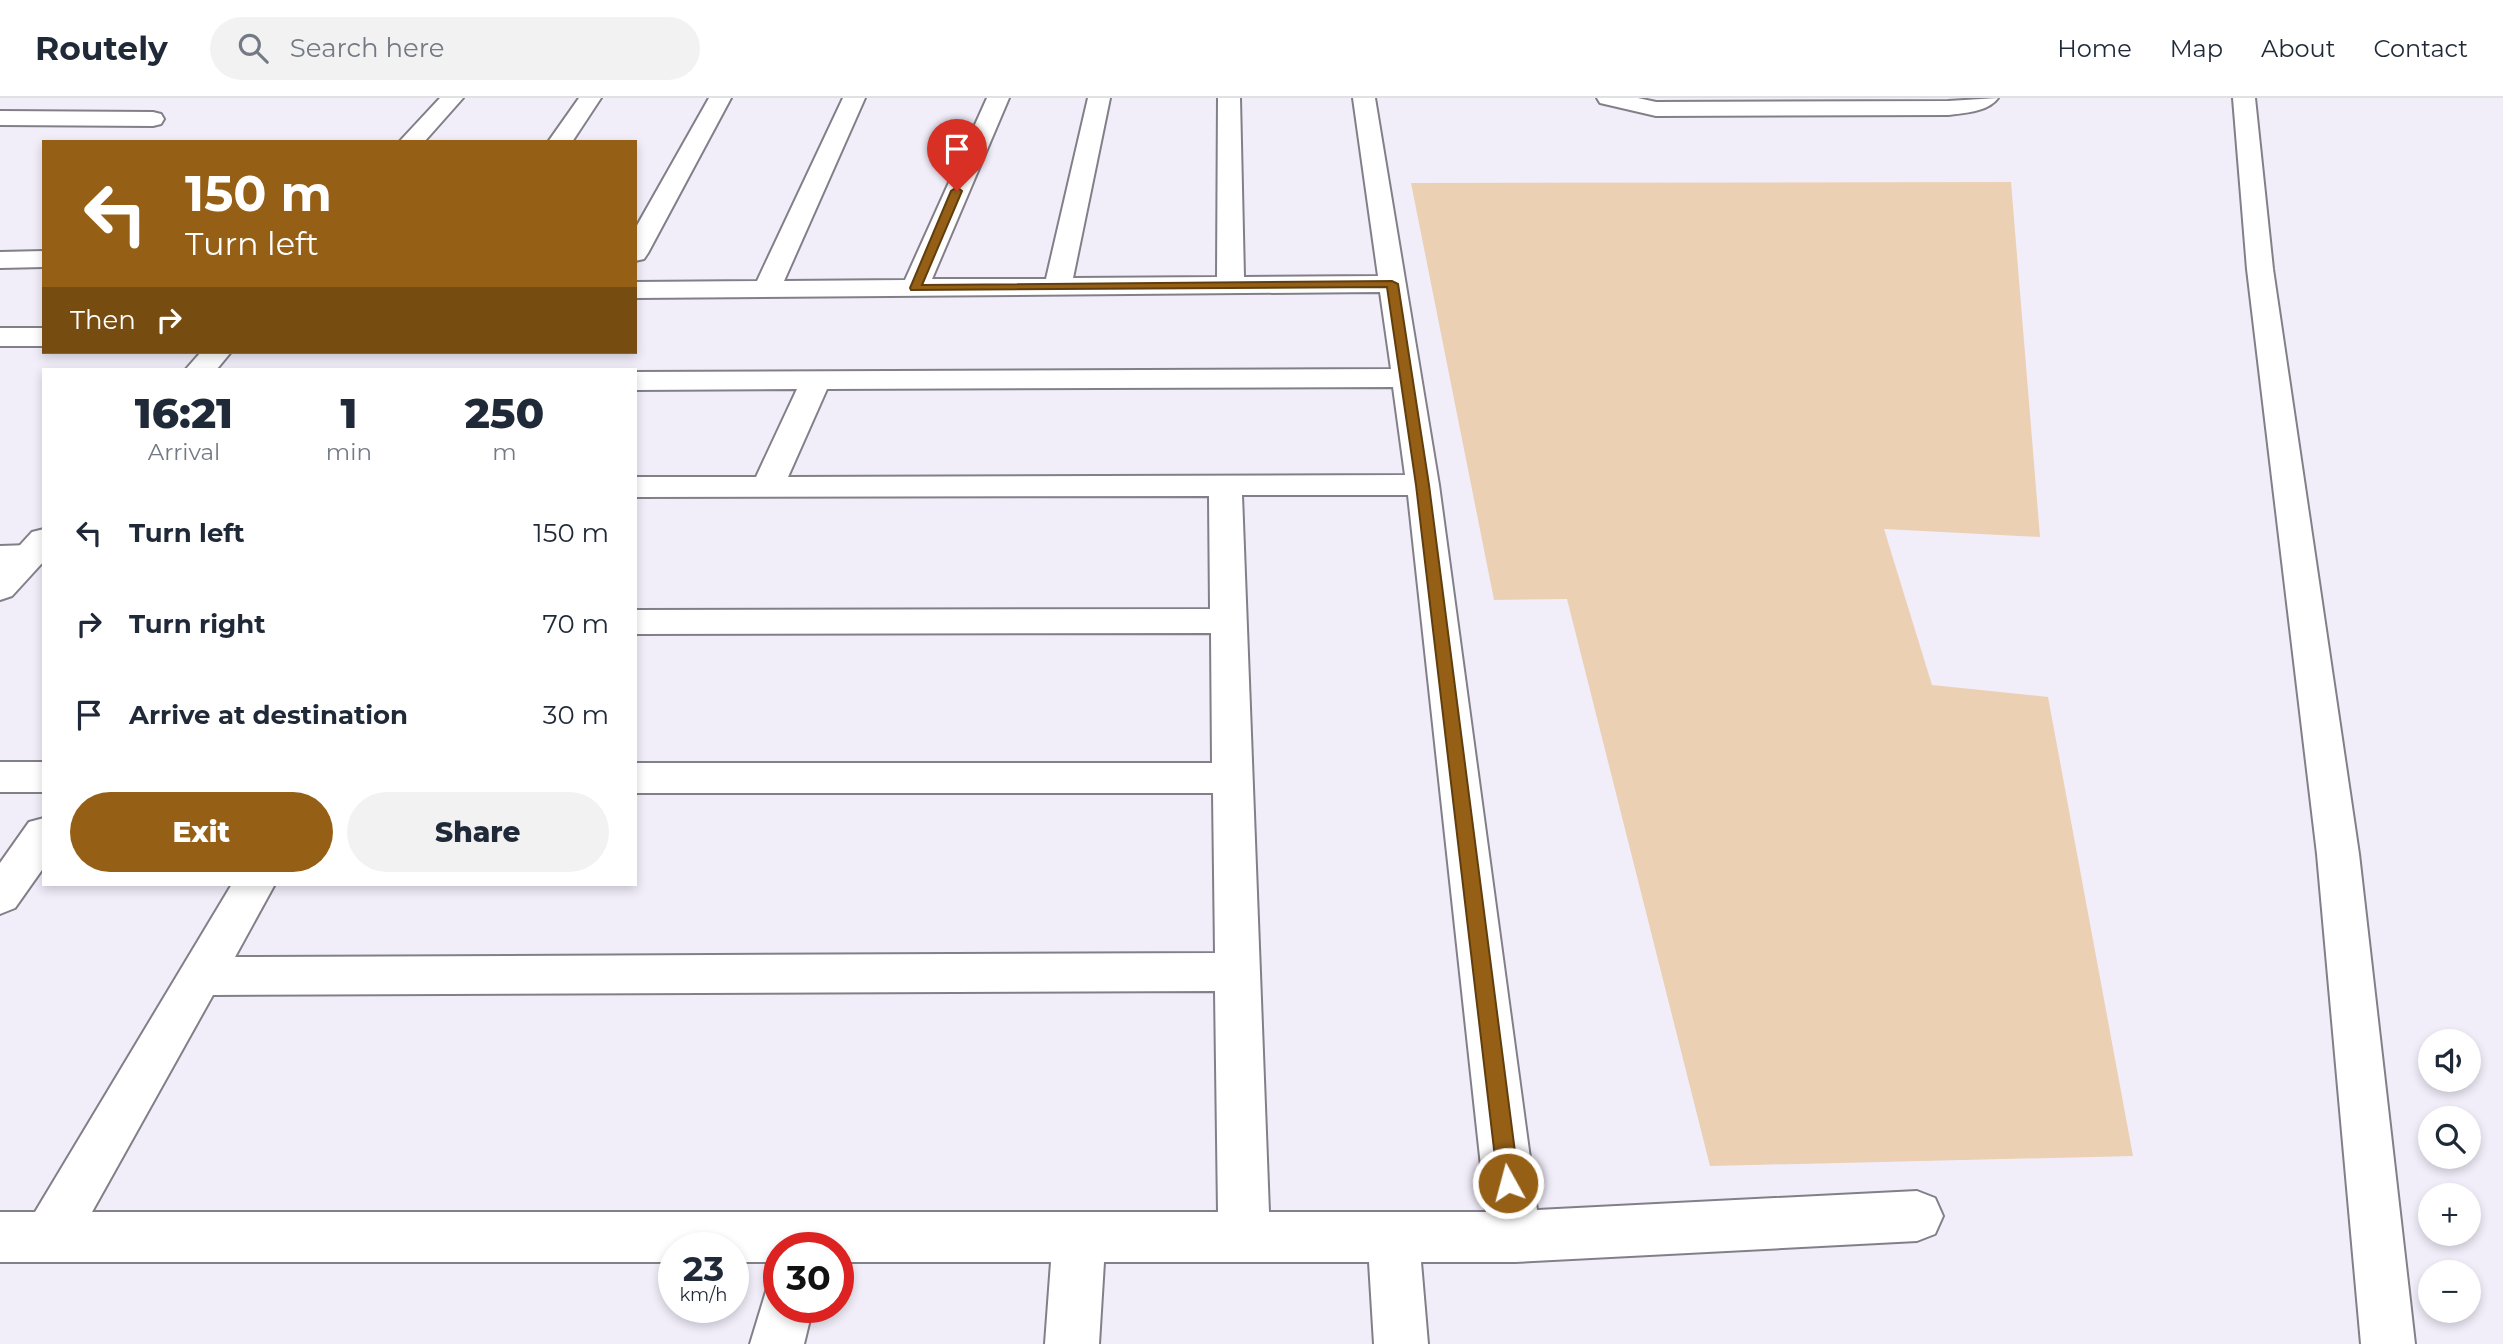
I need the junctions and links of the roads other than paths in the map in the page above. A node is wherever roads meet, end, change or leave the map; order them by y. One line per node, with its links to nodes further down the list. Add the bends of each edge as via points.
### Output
1 (452, 98): 14 (street)
2 (590, 98): 15 (street)
3 (720, 98): 16 (street)
4 (854, 98): 23 (street)
5 (998, 98): 22 (street)
6 (1100, 98): 21 (street)
7 (1229, 98): 20 (street)
8 (1364, 98): 19 (street)
9 (1608, 98): 10 (street, via 1656,109 1684,109 1948,108)
10 (1987, 98)
11 (2244, 98): 61 (street, via 2260,268 2338,854)
12 (0, 118): 13 (street)
13 (153, 119)
14 (413, 140)
15 (560, 140)
16 (637, 249)
17 (42, 259): 18 (street)
18 (0, 260)
19 (1392, 284): 20 (street); 29 (street)
20 (1231, 285): 21 (street)
21 (1058, 287): 22 (street)
22 (915, 288): 23 (street)
23 (767, 289): 24 (street)
24 (637, 290)
25 (0, 337): 26 (street)
26 (42, 337)
27 (215, 354): 28 (street)
28 (202, 368)
29 (1406, 378): 30 (street); 33 (street)
30 (816, 380): 31 (street); 35 (street)
31 (637, 381)
32 (1225, 485): 33 (street); 35 (street); 38 (street)
33 (1423, 485): 54 (street)
34 (637, 487): 35 (street)
35 (767, 487)
36 (24, 551): 37 (street)
37 (0, 589)
38 (1228, 621): 39 (street); 43 (street)
39 (637, 622)
40 (42, 777): 41 (street)
41 (0, 778)
42 (637, 778): 43 (street)
43 (1233, 778): 47 (street)
44 (42, 837): 46 (street)
45 (253, 886): 48 (street)
46 (0, 895)
47 (1237, 972): 48 (street); 52 (street)
48 (201, 976): 51 (street)
49 (1917, 1216): 54 (street)
50 (1079, 1236): 52 (street); 55 (street); 59 (street)
51 (25, 1237): 56 (street)
52 (1244, 1237): 53 (street)
53 (1393, 1237): 54 (street); 60 (street)
54 (1515, 1237)
55 (854, 1241)
56 (763, 1242)
57 (782, 1323): 58 (street)
58 (777, 1344)
59 (1072, 1344)
60 (1401, 1344)
61 (2388, 1344)

